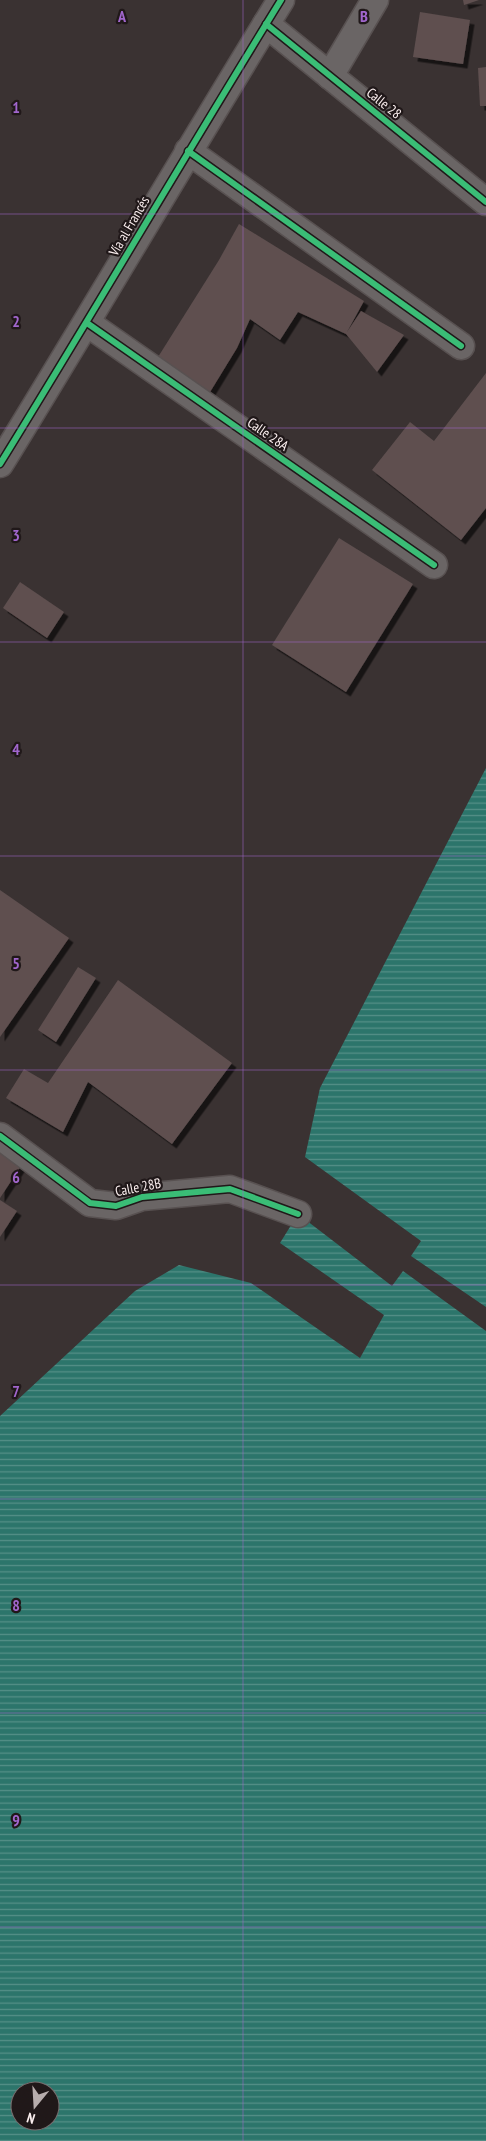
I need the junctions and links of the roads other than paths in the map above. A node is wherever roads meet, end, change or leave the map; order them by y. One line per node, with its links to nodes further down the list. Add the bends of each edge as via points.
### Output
1 (281, 0): 3 (street, Vía al Francés)
2 (375, 0): 4 (street)
3 (266, 24): 4 (street, Calle 28); 5 (street, Vía al Francés)
4 (330, 76): 6 (street, Calle 28)
5 (188, 151): 7 (street, Vía al Francés); 8 (street)
6 (486, 202)
7 (87, 323): 9 (street, Vía al Francés); 10 (street, Calle 28A)
8 (461, 346)
9 (0, 464)
10 (434, 565)
11 (0, 1136): 12 (street, Calle 28B, via 90,1203 116,1206 142,1197 230,1189)
12 (298, 1214)

